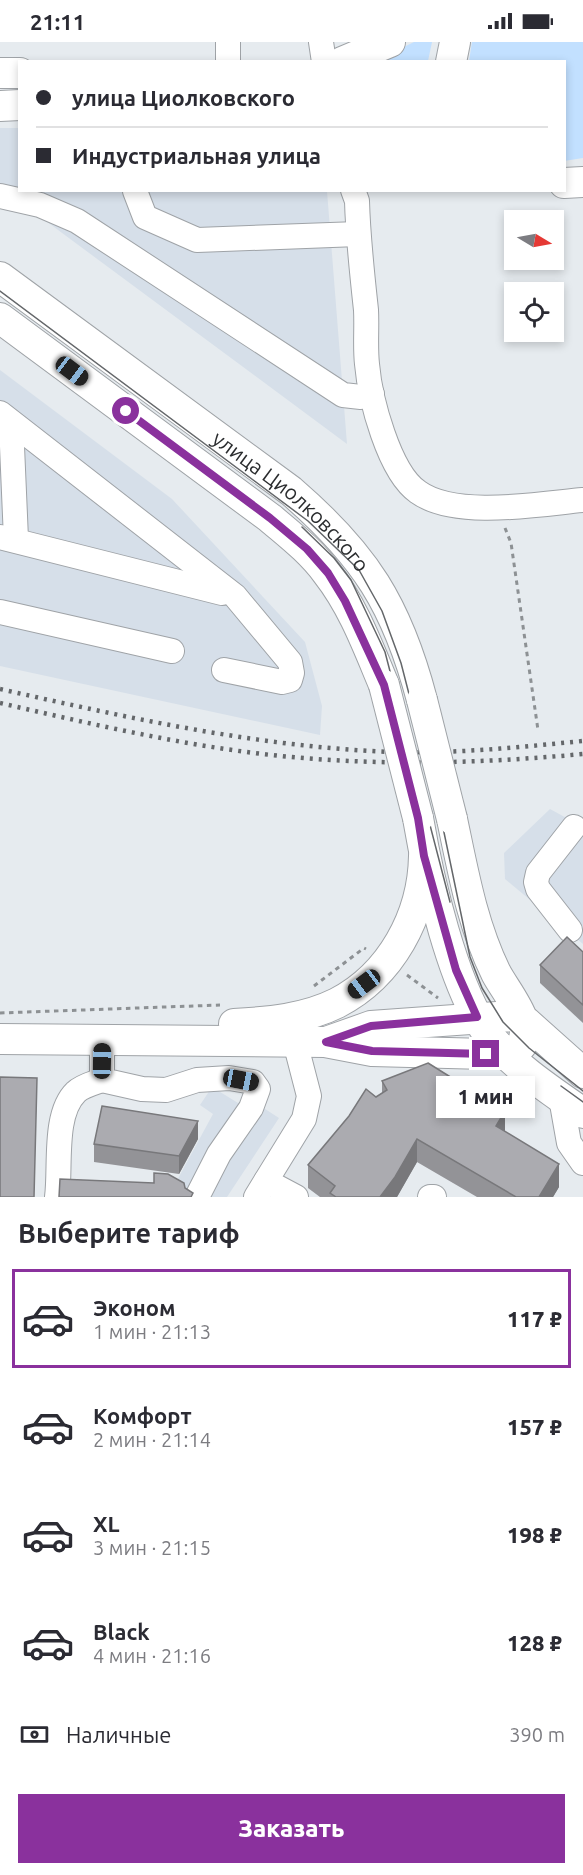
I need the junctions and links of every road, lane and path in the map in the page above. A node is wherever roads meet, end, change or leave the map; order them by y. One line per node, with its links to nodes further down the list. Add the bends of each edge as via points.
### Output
1 (228, 42): 5 (street)
2 (321, 42): 6 (street)
3 (390, 42): 7 (main road)
4 (455, 42): 8 (main road)
5 (228, 60)
6 (324, 60)
7 (347, 60)
8 (451, 60)
9 (0, 73): 10 (main road)
10 (18, 73)
11 (18, 105): 12 (main road)
12 (0, 106)
13 (583, 182): 14 (main road)
14 (566, 183)
15 (134, 192): 18 (street, via 145,217 197,240)
16 (354, 192): 18 (street)
17 (0, 196): 21 (street, via 40,205 77,221 343,395)
18 (358, 234): 21 (street)
19 (0, 277): 40 (main road, улица Циолковского, bridge, via 291,491 355,553 378,586 406,648 480,936)
20 (0, 318): 32 (main road, улица Циолковского, bridge, via 270,518 328,573 384,685)
21 (372, 394): 24 (street, via 400,475 419,493 464,507)
22 (6, 418): 25 (street); 26 (street)
23 (583, 500): 24 (street)
24 (489, 508): 30 (path, via 507,530 511,543)
25 (8, 538): 26 (street)
26 (235, 596): 29 (street, via 290,662 292,673 290,680 282,682)
27 (0, 612): 28 (street)
28 (172, 651)
29 (224, 670)
30 (538, 730)
31 (574, 827): 33 (street, via 538,873 536,882 538,889)
32 (424, 856): 34 (main road, via 417,902 407,931); 39 (main road, улица Циолковского, via 456,970)
33 (579, 929)
34 (389, 961): 35 (path, via 364,948); 36 (path); 42 (main road, via 351,994 295,1017 234,1024 124,1026)
35 (308, 990)
36 (438, 997)
37 (222, 1005): 38 (path)
38 (0, 1013)
39 (477, 1017): 40 (main road, via 512,1016); 45 (main road, via 371,1026); 46 (main road, улица Циолковского)
40 (526, 1023): 46 (main road, via 523,1045); 47 (main road)
41 (0, 1039): 42 (main road)
42 (47, 1040): 43 (main road)
43 (102, 1041): 44 (main road); 48 (street)
44 (295, 1042): 45 (main road); 52 (street, via 309,1096 306,1113)
45 (326, 1042): 46 (main road, via 372,1051)
46 (504, 1053): 49 (main road, улица Циолковского)
47 (582, 1071)
48 (102, 1080): 51 (street, via 77,1091 66,1105 60,1139); 53 (street, via 166,1090 197,1080 229,1077 253,1082 258,1089 256,1098 219,1154)
49 (572, 1105): 50 (street, via 569,1143)
50 (583, 1164)
51 (66, 1188)
52 (261, 1189): 54 (street)
53 (197, 1197)
54 (296, 1197)

